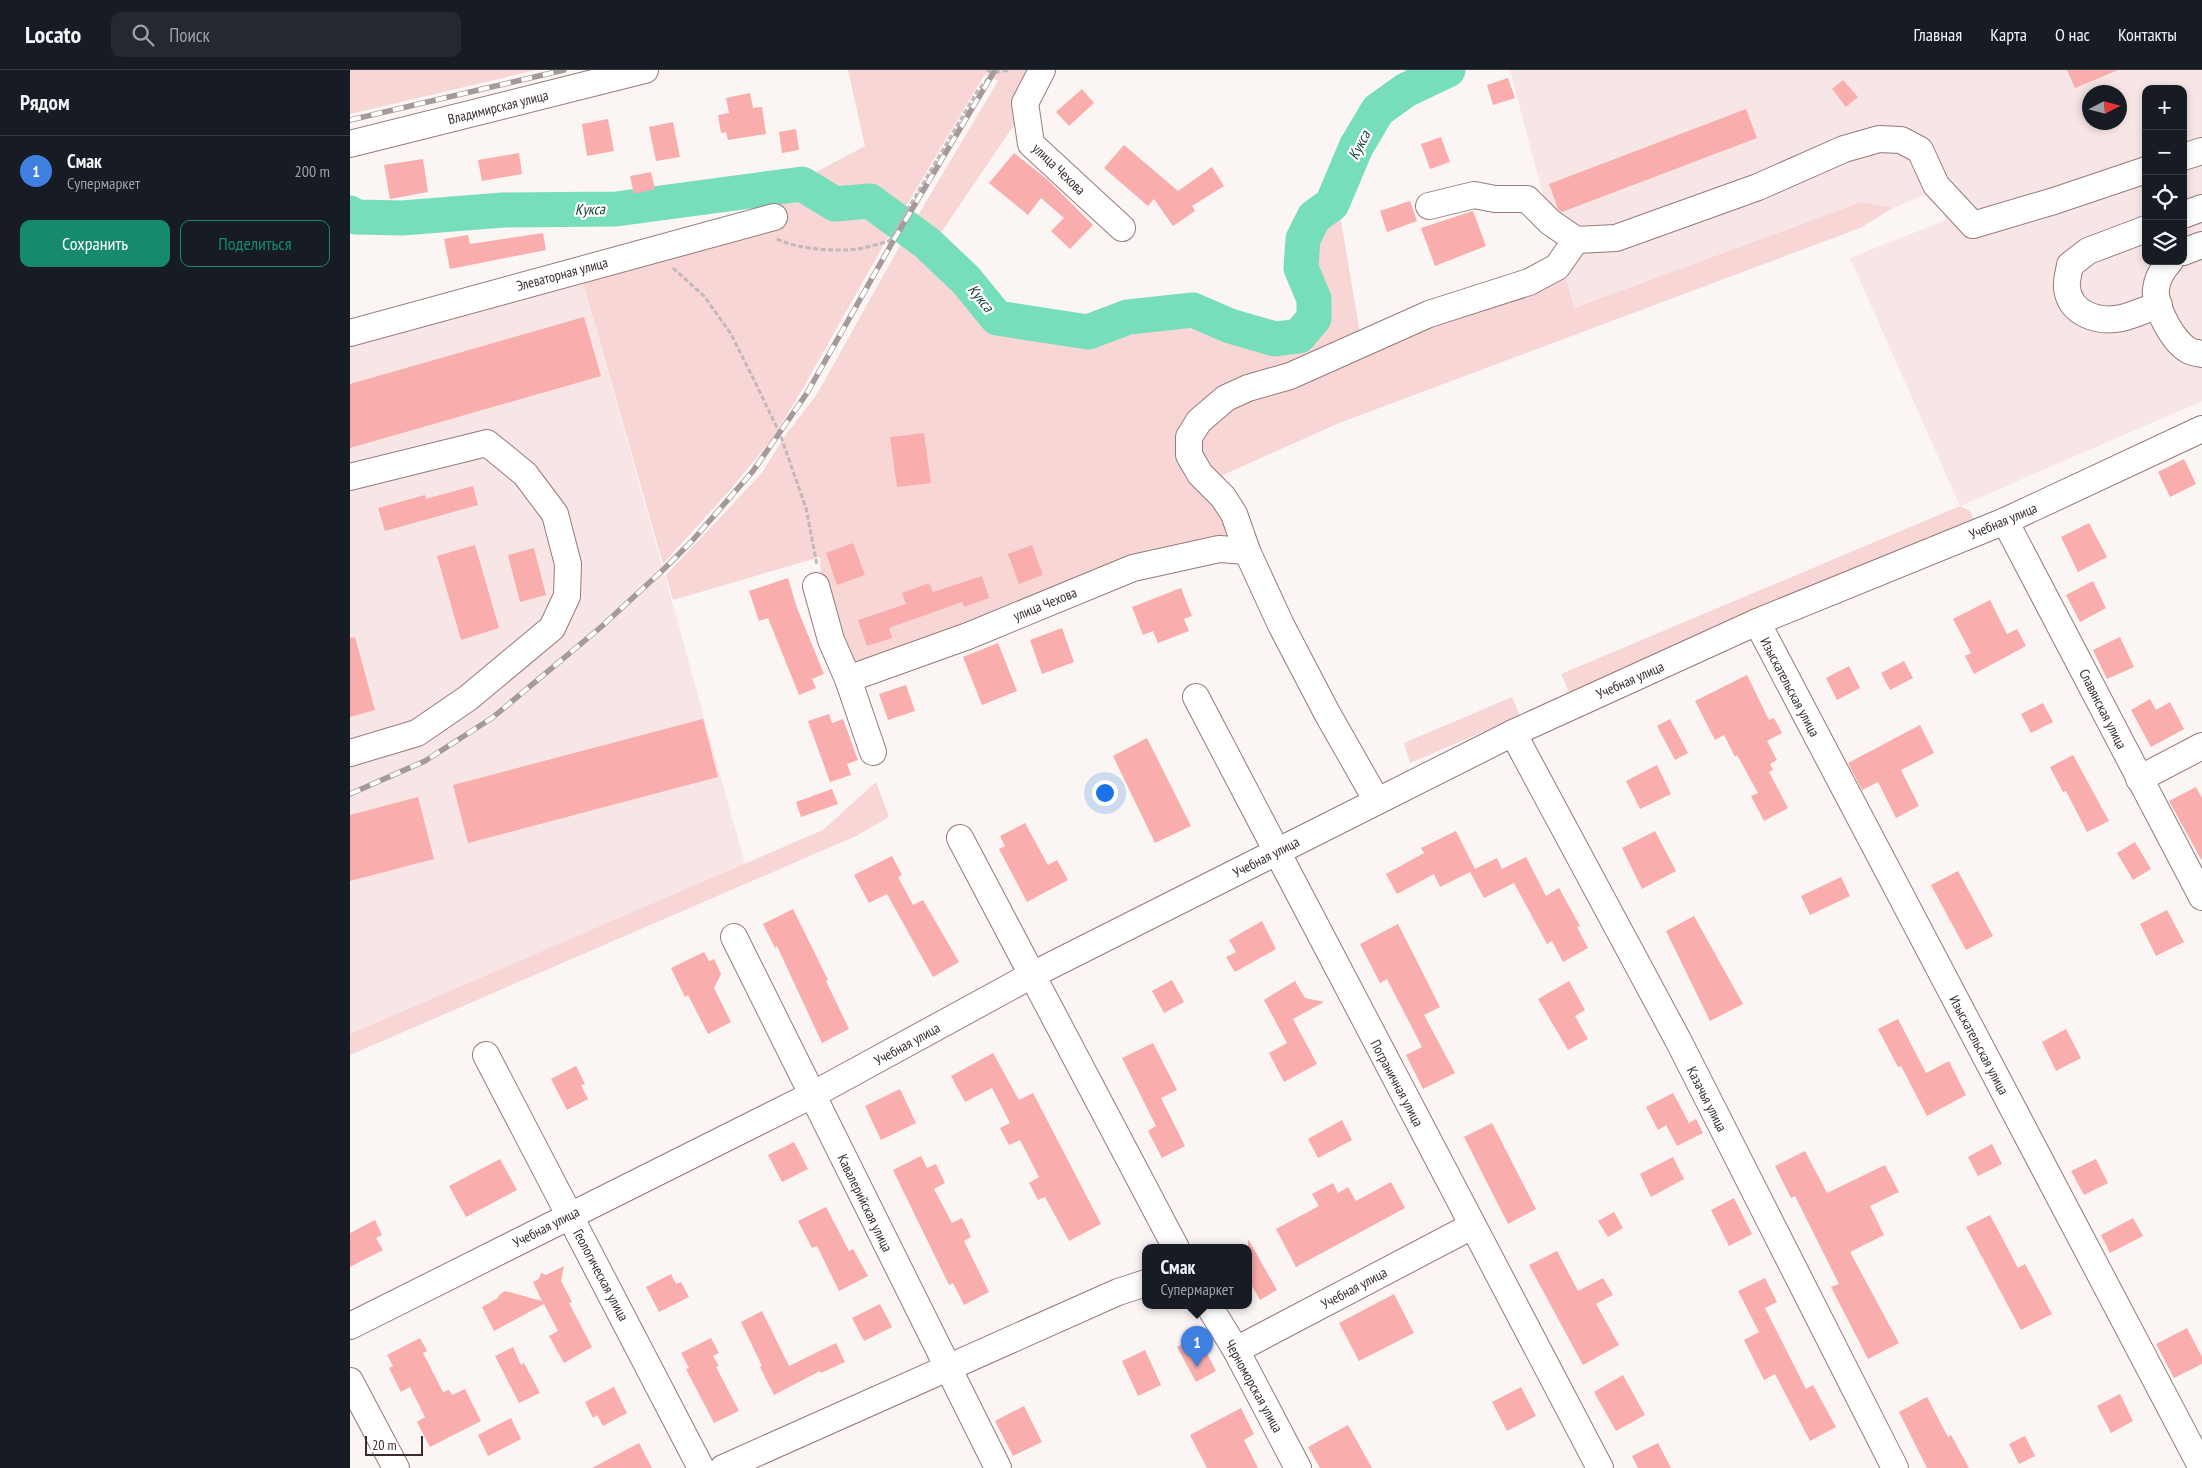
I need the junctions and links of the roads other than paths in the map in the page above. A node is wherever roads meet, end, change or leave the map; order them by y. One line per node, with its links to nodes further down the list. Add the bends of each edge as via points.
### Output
1 (645, 70): 3 (street, Владимирская улица)
2 (1042, 70): 11 (street, улица Чехова, via 1025,103 1031,144)
3 (350, 144)
4 (2202, 151): 5 (street)
5 (2187, 157)
6 (2142, 171): 13 (street, via 1973,225 1936,186 1920,150 1901,140 1879,139 1844,149 1758,187 1616,238)
7 (1430, 206): 13 (street, via 1474,195 1527,200)
8 (2202, 208): 9 (street)
9 (2187, 214)
10 (774, 217): 18 (street, Элеваторная улица)
11 (1122, 228)
12 (2142, 231): 17 (street, via 2088,251 2070,265 2067,288 2072,305 2084,314 2102,319 2121,318)
13 (1576, 240): 23 (street, via 1557,267 1530,282 1429,314 1290,376 1248,388 1226,398 1199,421 1188,437 1189,455 1200,474 1223,497 1234,514)
14 (2202, 245): 15 (street)
15 (2187, 251)
16 (2166, 265): 17 (street, via 2156,289)
17 (2159, 305): 19 (street, via 2172,335 2190,351)
18 (350, 333)
19 (2202, 354)
20 (2202, 430): 22 (street, Учебная улица)
21 (350, 477): 31 (street, via 487,443 525,474 555,514 568,564 567,596 552,628 468,698 417,733)
22 (2005, 521): 25 (street, Учебная улица); 32 (street, Славянская улица)
23 (1247, 551): 26 (street, улица Чехова, via 1219,549 1133,568 968,636); 33 (street, via 1327,714)
24 (816, 586): 26 (street, via 831,640)
25 (1757, 622): 28 (street, Учебная улица); 57 (street, Изыскательская улица)
26 (848, 679): 30 (street)
27 (1196, 697): 35 (street, Пограничная улица)
28 (1513, 733): 33 (street, Учебная улица); 56 (street, Казачья улица, via 1678,1040)
29 (2202, 746): 32 (street)
30 (872, 752)
31 (350, 753)
32 (2139, 780): 36 (street, Славянская улица)
33 (1377, 801): 35 (street, Учебная улица)
34 (960, 838): 38 (street)
35 (1276, 852): 38 (street, Учебная улица); 42 (street, Пограничная улица)
36 (2202, 897)
37 (734, 937): 40 (street, Кавалерийская улица)
38 (1032, 975): 40 (street, Учебная улица); 43 (street)
39 (486, 1055): 41 (street, Геологическая улица)
40 (812, 1095): 41 (street, Учебная улица); 48 (street, Кавалерийская улица)
41 (570, 1215): 46 (street, Учебная улица); 51 (street, Геологическая улица)
42 (1472, 1226): 47 (street, Учебная улица); 55 (street, Пограничная улица)
43 (1174, 1244)
44 (1142, 1284): 48 (street)
45 (1211, 1309): 47 (street, Черноморская улица)
46 (350, 1326)
47 (1236, 1350): 54 (street, Черноморская улица)
48 (947, 1369): 52 (street); 53 (street, Кавалерийская улица)
49 (350, 1381): 50 (street)
50 (396, 1468)
51 (701, 1468)
52 (723, 1468)
53 (998, 1468)
54 (1298, 1468)
55 (1600, 1468)
56 (1895, 1468)
57 (2202, 1468)

